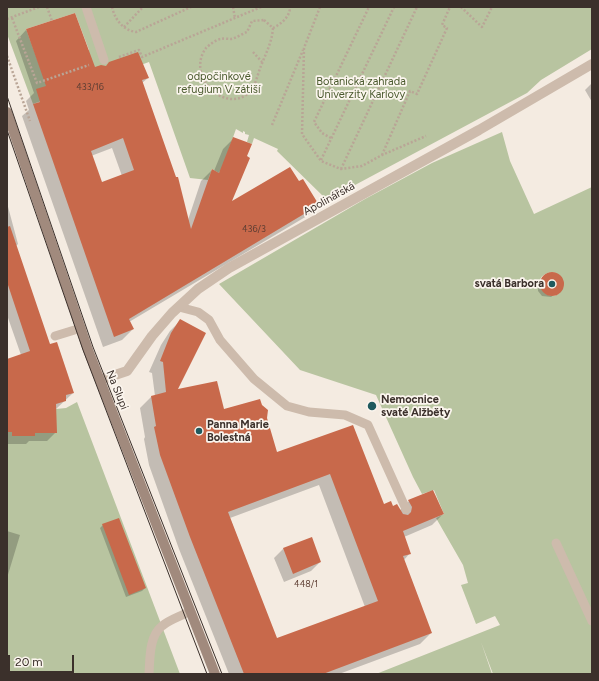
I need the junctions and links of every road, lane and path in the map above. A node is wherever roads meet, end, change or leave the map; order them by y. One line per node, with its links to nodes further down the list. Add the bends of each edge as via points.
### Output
1 (39, 7): 19 (path)
2 (47, 7): 22 (path)
3 (86, 7): 29 (lane)
4 (112, 7): 23 (path, via 116,18)
5 (143, 7): 23 (path)
6 (182, 7): 18 (path)
7 (191, 7): 18 (path)
8 (233, 7): 20 (path)
9 (261, 7): 20 (path)
10 (290, 7): 24 (path, via 290,13 281,24)
11 (320, 7): 25 (path)
12 (369, 7): 36 (path, via 314,122 322,133)
13 (394, 7): 36 (path)
14 (417, 7): 39 (path)
15 (450, 7): 37 (path, via 442,25 447,28 417,94 410,92)
16 (461, 7): 17 (path, via 482,27)
17 (492, 7)
18 (182, 11): 23 (path, via 136,32 128,31)
19 (12, 18): 21 (path); 29 (path, via 37,83)
20 (235, 18): 28 (path, via 142,57 139,50)
21 (7, 19)
22 (52, 20)
23 (124, 27)
24 (273, 28): 30 (path, via 272,38); 30 (path, via 264,20 252,21 247,32 231,39 220,39 207,48 201,58 200,69 204,82 216,94 229,98 242,97 252,88)
25 (304, 48): 34 (path); 38 (path, via 302,134)
26 (253, 52): 30 (path)
27 (7, 56): 33 (path)
28 (115, 59)
29 (104, 60)
30 (262, 62)
31 (592, 64): 40 (street, Apolinářská, via 479,130 229,268 198,289)
32 (7, 112): 41 (street, Na Slupi)
33 (30, 121)
34 (272, 125)
35 (426, 136): 37 (path)
36 (331, 138): 38 (path)
37 (382, 155): 39 (path, via 362,166)
38 (320, 160): 39 (path)
39 (341, 169)
40 (179, 307): 43 (street, Apolinářská, via 152,336 127,371); 44 (lane, via 198,312 209,320 220,340 254,379 287,406 309,412 345,415 368,425)
41 (81, 328): 42 (lane); 43 (street, Na Slupi)
42 (55, 336)
43 (100, 380): 46 (street, Na Slupi)
44 (406, 509)
45 (556, 543): 47 (lane)
46 (190, 611): 48 (lane, via 162,626 156,633); 49 (street, Na Slupi)
47 (592, 621)
48 (149, 674)
49 (215, 674)

